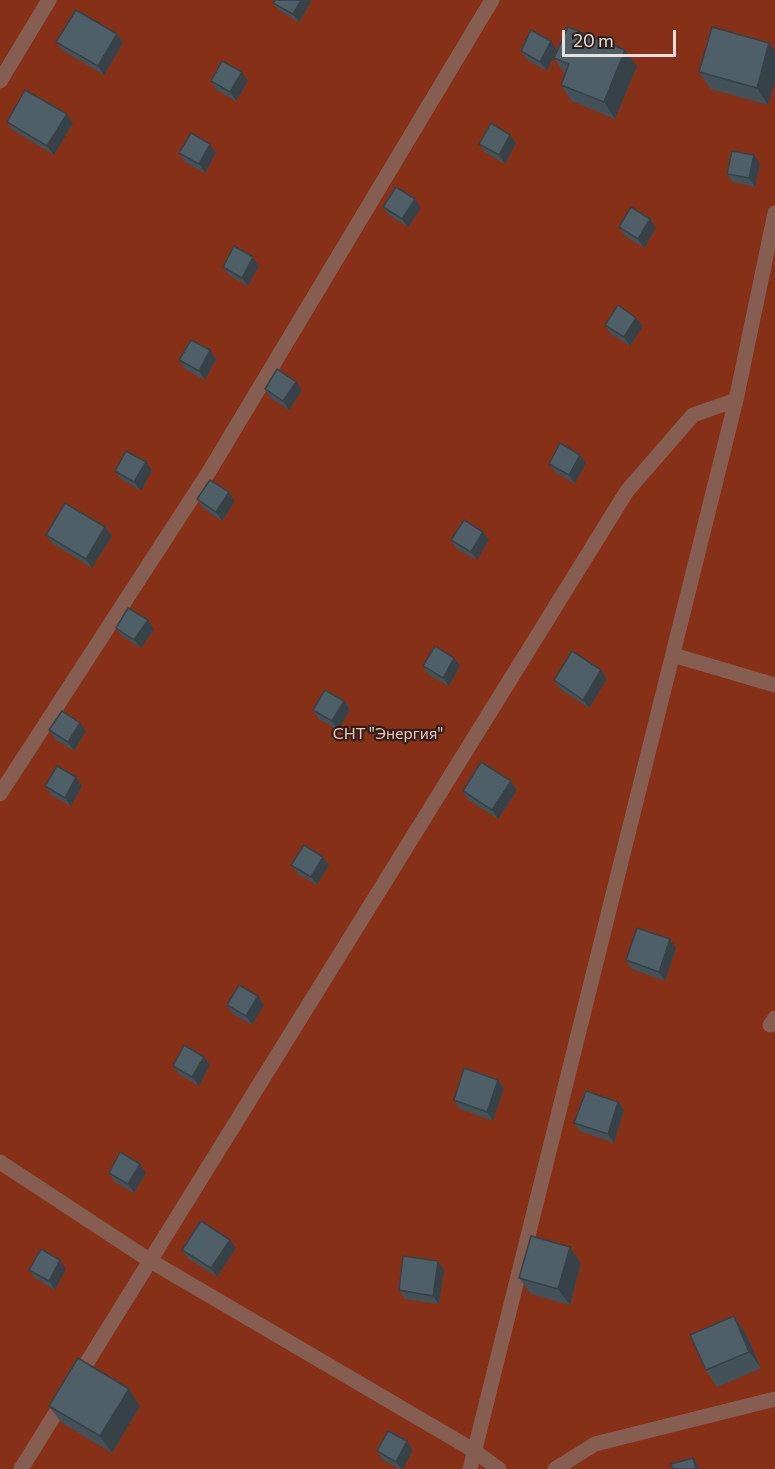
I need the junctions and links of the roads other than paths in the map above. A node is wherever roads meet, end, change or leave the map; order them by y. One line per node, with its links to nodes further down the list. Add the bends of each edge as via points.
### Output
1 (49, 0): 3 (lane)
2 (492, 0): 8 (lane, via 210,470)
3 (0, 81)
4 (775, 213): 5 (lane)
5 (736, 400): 6 (lane); 10 (lane, via 693,415 627,491)
6 (673, 655): 7 (lane); 12 (lane)
7 (775, 685)
8 (0, 794)
9 (0, 1161): 10 (lane)
10 (149, 1260): 12 (lane); 13 (lane)
11 (775, 1399): 16 (lane, via 596,1444)
12 (473, 1450): 14 (lane); 15 (lane)
13 (21, 1469)
14 (470, 1469)
15 (499, 1469)
16 (555, 1469)

